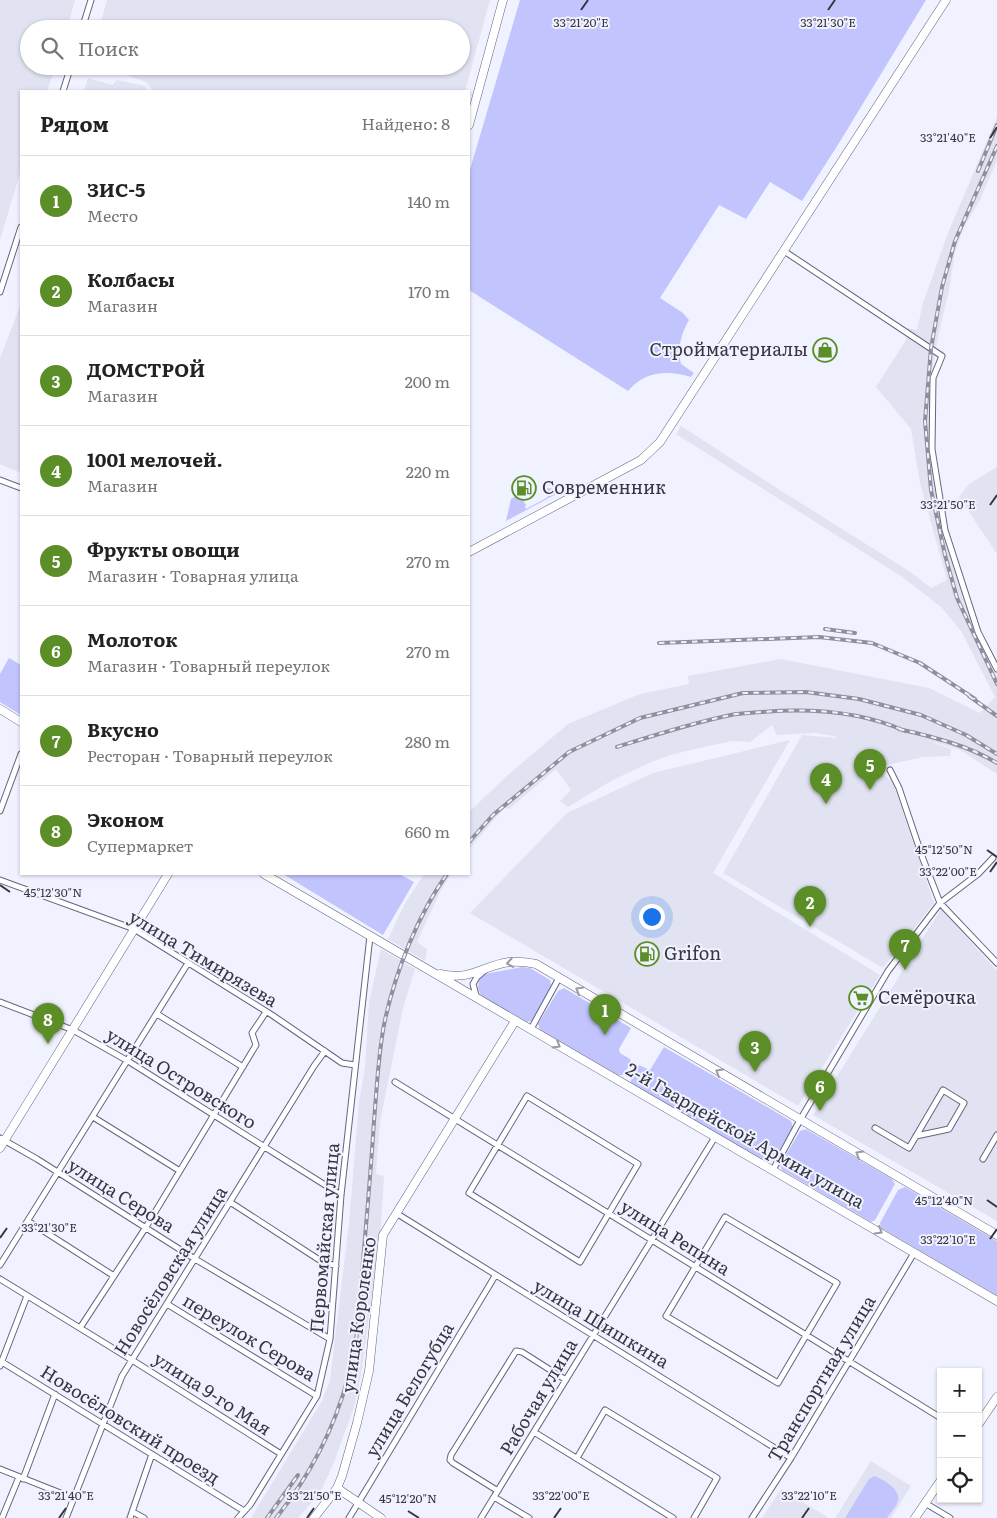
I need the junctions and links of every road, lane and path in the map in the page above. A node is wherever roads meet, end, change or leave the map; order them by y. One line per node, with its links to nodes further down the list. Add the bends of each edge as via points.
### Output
1 (91, 0): 4 (street)
2 (503, 0): 7 (main road)
3 (946, 0): 9 (main road)
4 (85, 20)
5 (68, 75): 6 (street)
6 (63, 90)
7 (470, 120)
8 (20, 230): 10 (street)
9 (784, 251): 13 (main road, via 660,442 641,460); 14 (street, via 942,356 933,378 932,449 945,530 978,632)
10 (0, 292)
11 (0, 480): 12 (street)
12 (20, 488)
13 (470, 551)
14 (997, 669)
15 (0, 709): 16 (main road)
16 (20, 721)
17 (20, 757): 19 (street)
18 (890, 770): 24 (street)
19 (0, 810)
20 (994, 858): 24 (street)
21 (167, 875): 25 (main road)
22 (266, 875): 26 (main road, 2-й Гвардейской Армии улица)
23 (0, 880): 25 (street, улица Тимирязева)
24 (940, 903): 27 (street); 47 (street, via 888,971)
25 (134, 930): 28 (street, улица Тимирязева); 38 (main road)
26 (370, 936): 30 (main road, 2-й Гвардейской Армии улица); 41 (street, Первомайская улица)
27 (997, 963)
28 (188, 964): 34 (street, улица Тимирязева); 35 (street)
29 (486, 970): 30 (main road, via 452,977); 31 (main road, one-way to 29, via 536,964 522,961 507,962); 32 (street, via 473,984)
30 (431, 972): 32 (main road, 2-й Гвардейской Армии улица)
31 (559, 978): 37 (street); 47 (main road, one-way to 31)
32 (477, 998): 36 (main road, 2-й Гвардейской Армии улица)
33 (0, 1002): 38 (street, улица Островского)
34 (266, 1012): 39 (street, улица Тимирязева); 42 (street, via 252,1032 256,1046)
35 (157, 1014): 40 (street); 42 (street)
36 (515, 1021): 37 (main road, 2-й Гвардейской Армии улица); 46 (main road, улица Короленко)
37 (531, 1029): 51 (main road, 2-й Гвардейской Армии улица, one-way to 51)
38 (73, 1030): 40 (street, улица Островского); 52 (main road)
39 (325, 1051): 41 (street, улица Тимирязева, via 342,1063); 54 (street, Новосёловская улица)
40 (128, 1061): 44 (street, улица Островского); 45 (street)
41 (355, 1066): 60 (street, Первомайская улица)
42 (243, 1067): 44 (street)
43 (395, 1082): 46 (street, улица Репина)
44 (213, 1114): 54 (street, улица Островского); 58 (street)
45 (93, 1117): 58 (street); 59 (street)
46 (455, 1119): 53 (street, улица Репина); 62 (main road, улица Короленко)
47 (800, 1120): 57 (street); 66 (main road, one-way to 47)
48 (875, 1128): 50 (street, via 909,1148)
49 (997, 1135): 56 (street)
50 (916, 1136): 50 (street, via 943,1090 964,1103 949,1130)
51 (715, 1137): 57 (main road, 2-й Гвардейской Армии улица); 67 (street, Рабочая улица)
52 (2, 1139): 55 (main road); 59 (street, улица Серова)
53 (497, 1145): 63 (street, улица Репина); 63 (street, via 469,1192 580,1262); 63 (street, via 527,1096 574,1124 638,1164)
54 (264, 1146): 60 (street, улица Островского); 61 (street, Новосёловская улица)
55 (0, 1148)
56 (983, 1159)
57 (773, 1170): 68 (main road, 2-й Гвардейской Армии улица, one-way to 68)
58 (180, 1171): 65 (street)
59 (59, 1173): 64 (street); 65 (street, улица Серова)
60 (341, 1195): 71 (street, Первомайская улица)
61 (230, 1202): 69 (street, Новосёловская улица); 71 (street, via 321,1261)
62 (396, 1213): 74 (street, улица Шишкина); 101 (main road, улица Короленко, via 383,1235 369,1371)
63 (610, 1214): 67 (street, улица Репина)
64 (28, 1221): 70 (street); 73 (street)
65 (146, 1227): 69 (street, улица Серова); 73 (street)
66 (997, 1235)
67 (652, 1240): 72 (street, улица Репина); 80 (street, Рабочая улица)
68 (914, 1253): 77 (main road, 2-й Гвардейской Армии улица); 84 (street, Транспортная улица)
69 (195, 1259): 78 (street, Новосёловская улица); 82 (street, улица Серова)
70 (0, 1265)
71 (336, 1266): 82 (street, Первомайская улица)
72 (696, 1266): 81 (street, улица Репина); 81 (street, via 666,1316 778,1383); 81 (street, via 725,1217 838,1283)
73 (114, 1276): 79 (street)
74 (495, 1276): 80 (street, улица Шишкина); 105 (street, улица Белогубца)
75 (0, 1280): 76 (street, улица 9-го Мая)
76 (27, 1296): 79 (street, улица 9-го Мая); 85 (street)
77 (997, 1301)
78 (167, 1304): 83 (street, Новосёловская улица); 88 (street, переулок Серова)
79 (80, 1328): 83 (street, улица 9-го Мая)
80 (593, 1335): 86 (street, Рабочая улица); 97 (street, улица Шишкина)
81 (807, 1335): 84 (street, улица Репина)
82 (330, 1339): 88 (street, Первомайская улица)
83 (132, 1360): 92 (street, Новосёловская улица); 95 (street, улица 9-го Мая)
84 (848, 1360): 90 (street, улица Репина); 97 (street, Транспортная улица)
85 (1, 1364): 87 (street, Новосёловский проезд)
86 (566, 1380): 93 (street, Рабочая улица); 102 (street, via 516,1351 451,1455 450,1460)
87 (55, 1394): 92 (street, Новосёловский проезд); 99 (street)
88 (318, 1396): 95 (street, Первомайская улица)
89 (997, 1397): 91 (main road)
90 (937, 1416)
91 (982, 1419)
92 (102, 1423): 94 (street, Новосёловский проезд); 104 (street, Новосёловская улица)
93 (534, 1432): 96 (street); 102 (street, Рабочая улица)
94 (152, 1454): 107 (street, Новосёловский проезд); 108 (street)
95 (281, 1454): 107 (street, Первомайская улица)
96 (577, 1458): 119 (street); 120 (street, via 605,1410 717,1478)
97 (791, 1458): 121 (street, Транспортная улица)
98 (0, 1470): 99 (street)
99 (21, 1478): 104 (street); 109 (street)
100 (937, 1486): 106 (main road)
101 (337, 1488): 105 (main road); 114 (main road, улица Короленко)
102 (498, 1491): 103 (street, Рабочая улица)
103 (494, 1497): 117 (street, Рабочая улица); 118 (street)
104 (73, 1498): 110 (street, Новосёловская улица)
105 (357, 1503): 115 (street, улица Белогубца); 116 (main road)
106 (925, 1503): 122 (main road); 123 (street)
107 (244, 1511): 113 (street, Первомайская улица)
108 (133, 1512): 111 (street); 112 (street)
109 (2, 1518)
110 (66, 1518)
111 (130, 1518)
112 (144, 1518)
113 (238, 1518)
114 (314, 1518)
115 (349, 1518)
116 (381, 1518)
117 (481, 1518)
118 (529, 1518)
119 (673, 1518)
120 (694, 1518)
121 (752, 1518)
122 (915, 1518)
123 (950, 1518)

